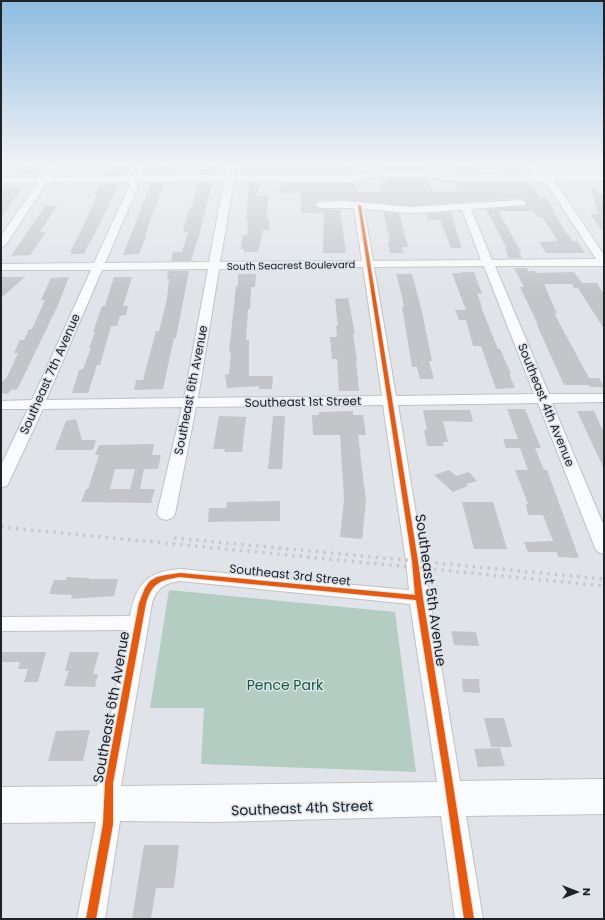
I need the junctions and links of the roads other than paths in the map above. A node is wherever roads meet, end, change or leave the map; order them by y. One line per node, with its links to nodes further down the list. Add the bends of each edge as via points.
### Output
1 (359, 206): 12 (street, Southeast 5th Avenue)
2 (26, 207): 9 (street)
3 (125, 207): 14 (street, Southeast 7th Avenue)
4 (224, 207): 13 (street, Southeast 6th Avenue)
5 (371, 207): 8 (street, via 412,210)
6 (474, 207): 8 (street)
7 (567, 207): 10 (street)
8 (466, 208): 11 (street, Southeast 4th Avenue)
9 (1, 244)
10 (604, 262): 11 (street, South Seacrest Boulevard)
11 (488, 263): 12 (street, South Seacrest Boulevard); 17 (street, Southeast 4th Avenue)
12 (368, 264): 13 (street, South Seacrest Boulevard); 18 (street, Southeast 5th Avenue)
13 (214, 265): 14 (street, South Seacrest Boulevard); 19 (street, Southeast 6th Avenue)
14 (99, 266): 15 (street, South Seacrest Boulevard); 21 (street, Southeast 7th Avenue)
15 (1, 267)
16 (604, 398): 17 (street, Southeast 1st Street)
17 (544, 399): 18 (street, Southeast 1st Street); 24 (street, Southeast 4th Avenue)
18 (389, 401): 19 (street, Southeast 1st Street); 26 (street, Southeast 5th Avenue)
19 (190, 403): 21 (street, Southeast 1st Street); 23 (street, Southeast 6th Avenue)
20 (1, 405): 21 (street, Southeast 1st Street)
21 (37, 405): 22 (street, Southeast 7th Avenue)
22 (1, 482)
23 (166, 514)
24 (604, 548)
25 (160, 578): 26 (street, Southeast 3rd Street, via 180,575); 27 (street, Southeast 6th Avenue, via 146,589)
26 (419, 598): 31 (street, Southeast 5th Avenue)
27 (138, 622): 28 (street); 33 (street, Southeast 6th Avenue, via 109,783)
28 (1, 624)
29 (604, 790): 31 (street, Southeast 4th Street)
30 (1, 798): 33 (street, Southeast 4th Street)
31 (451, 799): 32 (street, Southeast 4th Street); 33 (street, Southeast 4th Street, via 214,811); 36 (street, Southeast 5th Avenue)
32 (604, 803)
33 (109, 804): 34 (street, Southeast 4th Street); 35 (street, Southeast 6th Avenue, via 108,824)
34 (1, 812)
35 (90, 919)
36 (469, 919)

